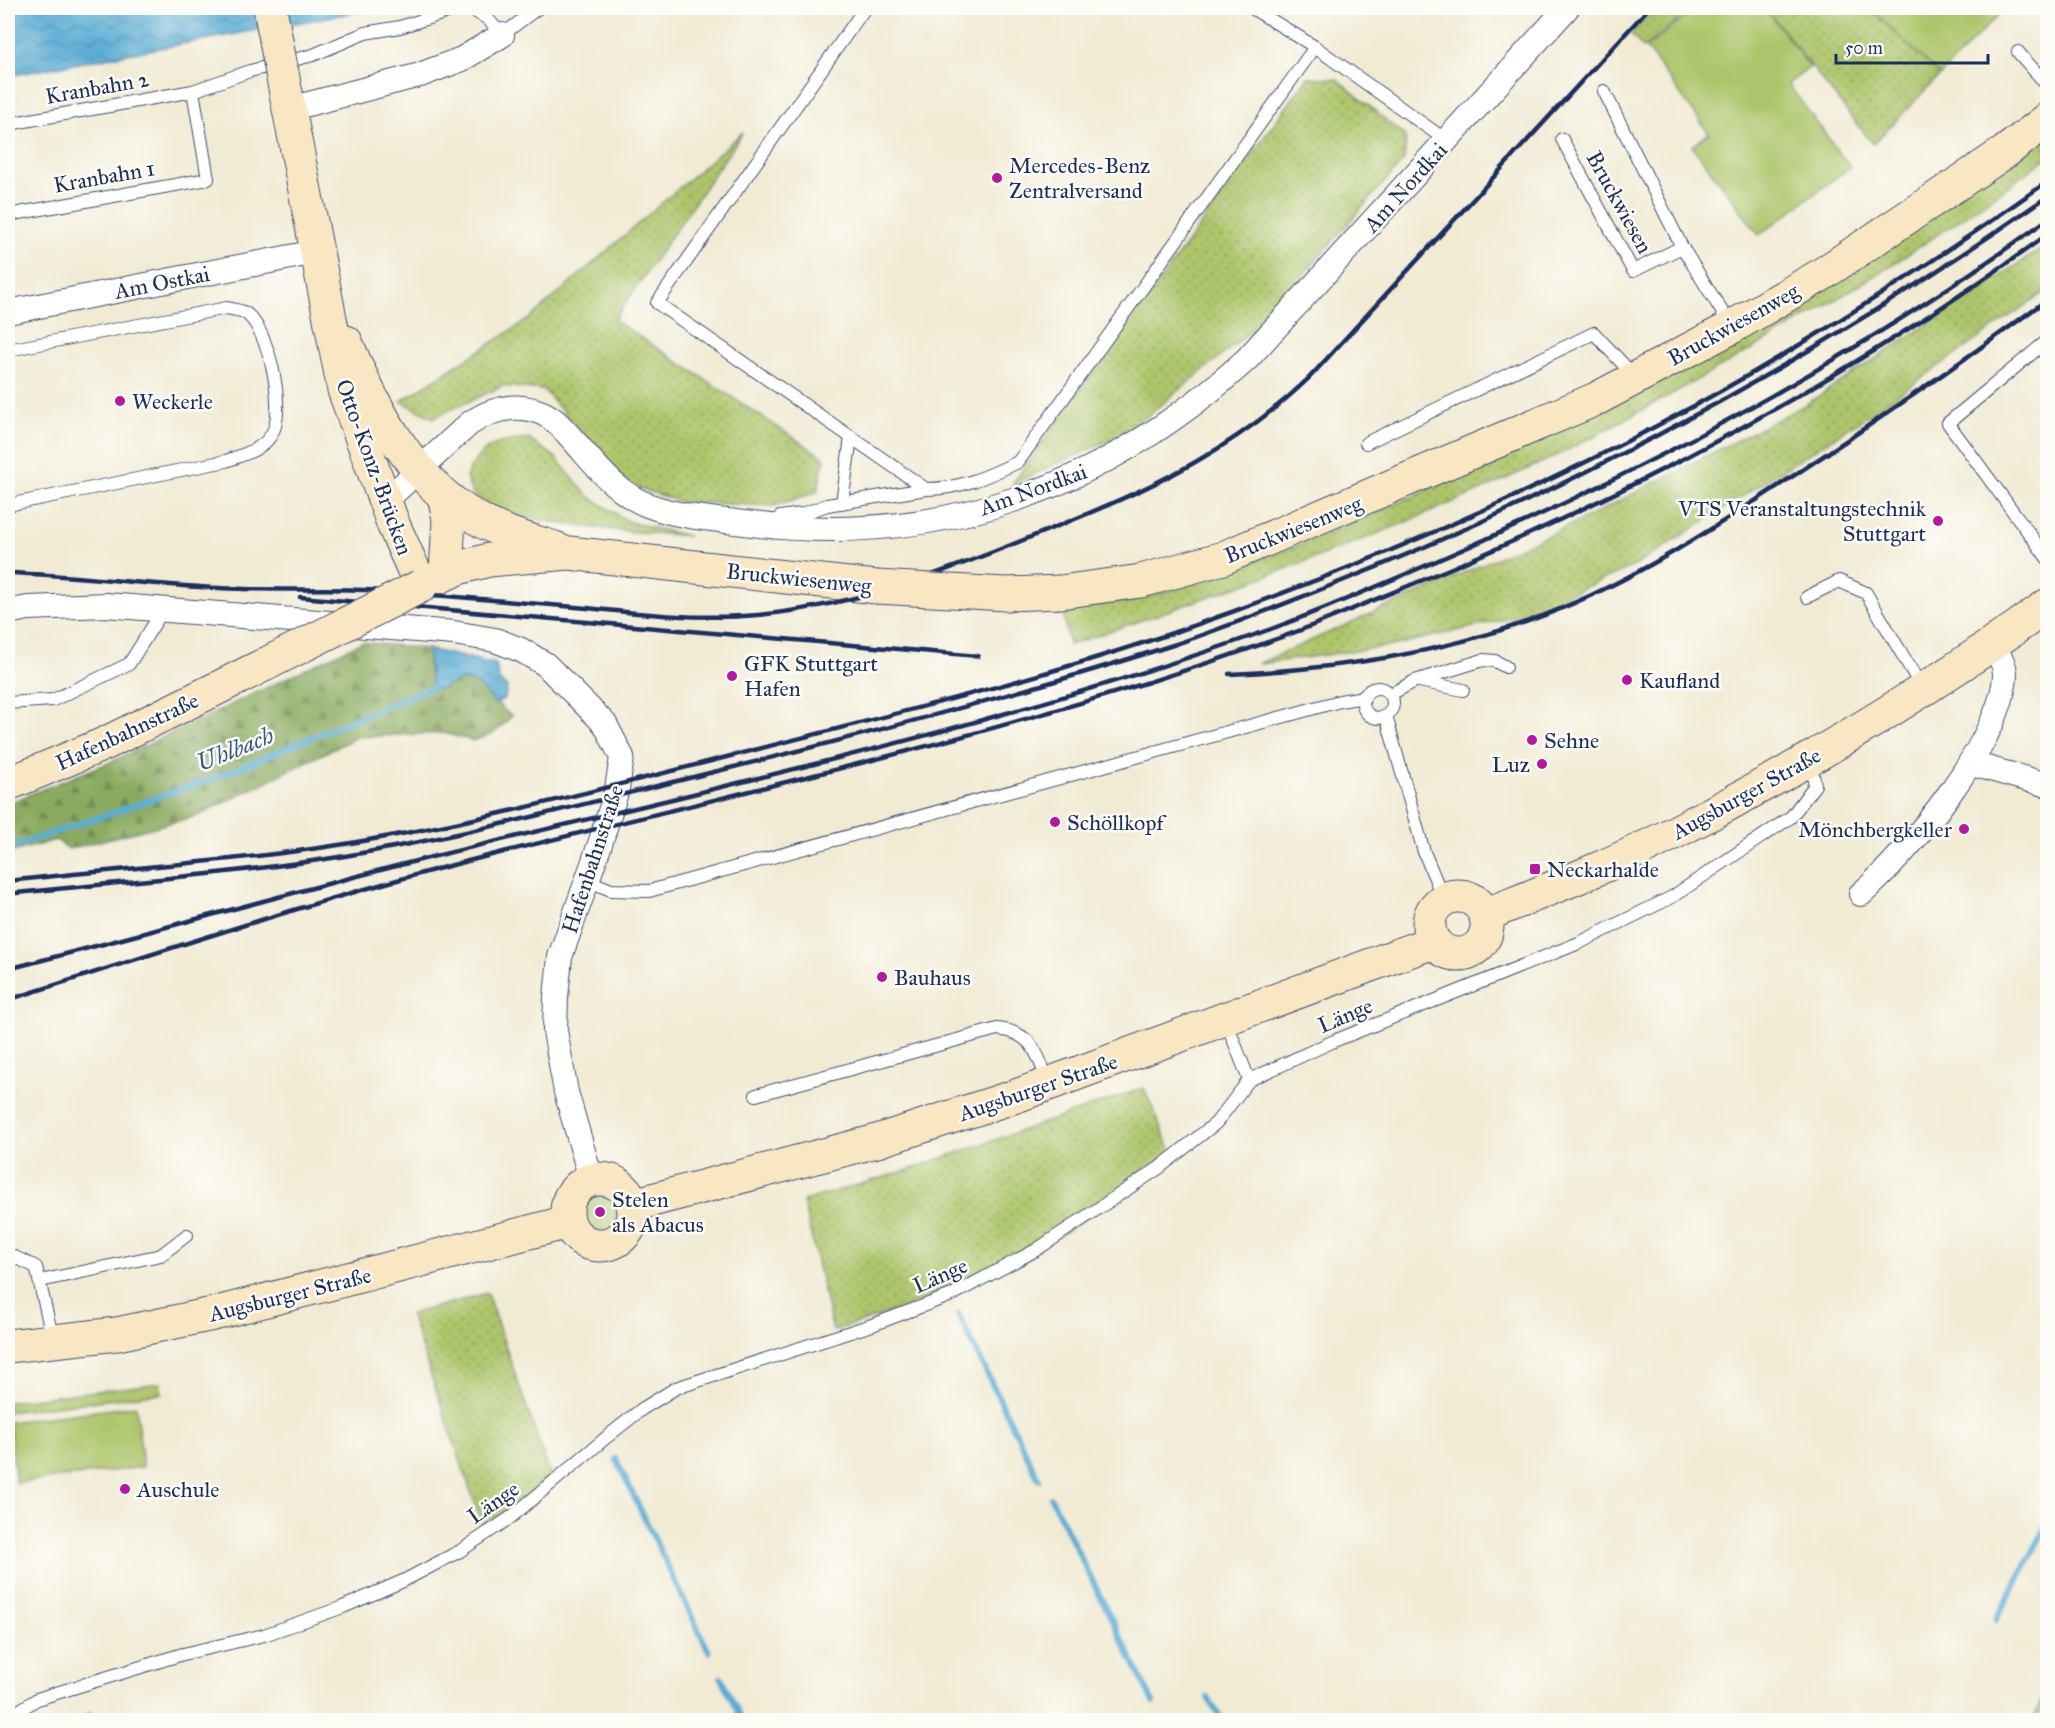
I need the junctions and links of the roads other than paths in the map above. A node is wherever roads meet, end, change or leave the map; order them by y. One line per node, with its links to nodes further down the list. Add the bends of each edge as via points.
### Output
1 (270, 8): 11 (main road, Otto-Konz-Brücken, bridge)
2 (460, 8): 11 (lane, via 400,27 365,33)
3 (469, 8): 8 (lane, via 489,19)
4 (538, 8): 8 (lane)
5 (865, 8): 29 (lane, via 657,303)
6 (1252, 8): 9 (lane)
7 (1567, 8): 19 (street, Am Nordkai)
8 (502, 35): 15 (street, via 462,59 420,75)
9 (1315, 47): 19 (lane); 32 (lane, via 1018,462 949,489)
10 (2018, 51): 12 (lane)
11 (266, 72): 13 (lane, Kranbahn 2); 15 (main road, Otto-Konz-Brücken)
12 (2048, 86)
13 (193, 91): 17 (lane, Kranbahn 2); 20 (lane, Kranbahn 1, via 208,179)
14 (1604, 92): 21 (lane, Bruckwiesen)
15 (289, 109): 22 (main road, Otto-Konz-Brücken)
16 (2048, 119): 24 (main road, Bruckwiesenweg, via 1821,275)
17 (8, 124)
18 (1562, 139): 21 (lane, Bruckwiesen, via 1633,271)
19 (1447, 141): 37 (street, Am Nordkai, via 1247,359 1188,410 1132,446 1057,485 928,521 829,531)
20 (8, 215)
21 (1682, 247): 24 (lane, Bruckwiesen)
22 (319, 264): 23 (street, Am Ostkai); 28 (main road, Otto-Konz-Brücken)
23 (8, 312)
24 (1732, 327): 27 (main road, Bruckwiesenweg)
25 (2047, 342): 39 (lane, via 1948,423)
26 (8, 350): 36 (lane, via 227,308 246,313 259,326 274,373 277,409 274,430 257,450 226,461)
27 (1636, 378): 30 (lane, via 1594,333); 38 (main road, Bruckwiesenweg, bridge, via 1390,489 1223,558 1141,581 1060,592 1006,594 876,587)
28 (354, 384): 31 (main road, Otto-Konz-Brücken); 34 (main road, Otto-Konz-Brücken)
29 (851, 437): 32 (lane); 35 (lane)
30 (1366, 443)
31 (418, 470): 33 (main road, Otto-Konz-Brücken); 34 (street, Am Nordkai); 37 (street, Am Nordkai, via 481,416 519,408 542,413 561,426 608,480 626,494 669,512)
32 (926, 489): 35 (lane)
33 (444, 496): 38 (main road, Otto-Konz-Brücken, via 479,520); 40 (main road, Otto-Konz-Brücken, via 449,519)
34 (385, 501): 40 (main road, Otto-Konz-Brücken)
35 (842, 503): 37 (lane, via 802,514)
36 (8, 505)
37 (736, 522)
38 (569, 553): 40 (main road, Bruckwiesenweg, via 489,560)
39 (2048, 559)
40 (433, 580): 56 (main road, Hafenbahnstraße, bridge, via 104,744)
41 (1807, 597): 49 (lane, via 1839,581 1866,593)
42 (2048, 605): 45 (main road, Augsburger Straße)
43 (163, 610): 44 (street, Hafenbahnstraße, via 106,605); 52 (lane, via 129,664 53,700); 58 (street, Hafenbahnstraße, via 454,633 495,640 545,664 605,724 622,757 617,789)
44 (8, 612)
45 (1992, 645): 49 (main road, Augsburger Straße); 55 (street, via 2005,674 1994,719)
46 (1506, 667): 47 (lane, via 1483,660)
47 (1415, 681): 48 (lane); 50 (lane)
48 (1463, 690)
49 (1924, 692): 54 (main road, Augsburger Straße)
50 (1391, 694): 51 (lane, via 1374,688); 53 (lane, via 1393,704)
51 (1364, 697): 53 (lane, via 1364,708 1370,716); 58 (lane, via 649,891 611,890)
52 (8, 703)
53 (1386, 716): 60 (lane, via 1424,852)
54 (1810, 759): 61 (main road, Augsburger Straße, via 1667,837); 64 (lane, Länge, via 1815,785 1791,817 1672,897 1579,943 1334,1041)
55 (1972, 764): 57 (street); 59 (street, via 1883,875)
56 (8, 784)
57 (2048, 785)
58 (587, 880): 67 (street, Hafenbahnstraße, via 560,957 555,1031 566,1092)
59 (1861, 894)
60 (1444, 900): 61 (main road, via 1473,900); 62 (main road, via 1429,919)
61 (1485, 915): 62 (main road, via 1484,939 1466,954 1453,955)
62 (1433, 942): 63 (main road, Augsburger Straße)
63 (1226, 1020): 64 (lane); 65 (main road, Augsburger Straße)
64 (1249, 1080): 75 (lane, Länge, via 1216,1123 1159,1168 1036,1250 952,1295 676,1388 642,1409 510,1518 460,1551 403,1581 264,1635 183,1654 37,1699)
65 (1049, 1084): 66 (lane, via 1030,1041 1015,1030 997,1029); 68 (main road, Augsburger Straße, via 877,1141)
66 (756, 1095)
67 (591, 1179): 68 (main road, via 617,1182); 69 (main road, via 570,1197)
68 (633, 1205): 69 (main road, via 634,1218 629,1230 609,1245 584,1242)
69 (568, 1222): 73 (main road, Augsburger Straße, via 213,1314 117,1334)
70 (187, 1235): 72 (lane, via 161,1255)
71 (8, 1254): 72 (lane, via 36,1267)
72 (40, 1281): 73 (lane)
73 (53, 1341): 74 (main road, Augsburger Straße)
74 (8, 1346)
75 (8, 1718)

